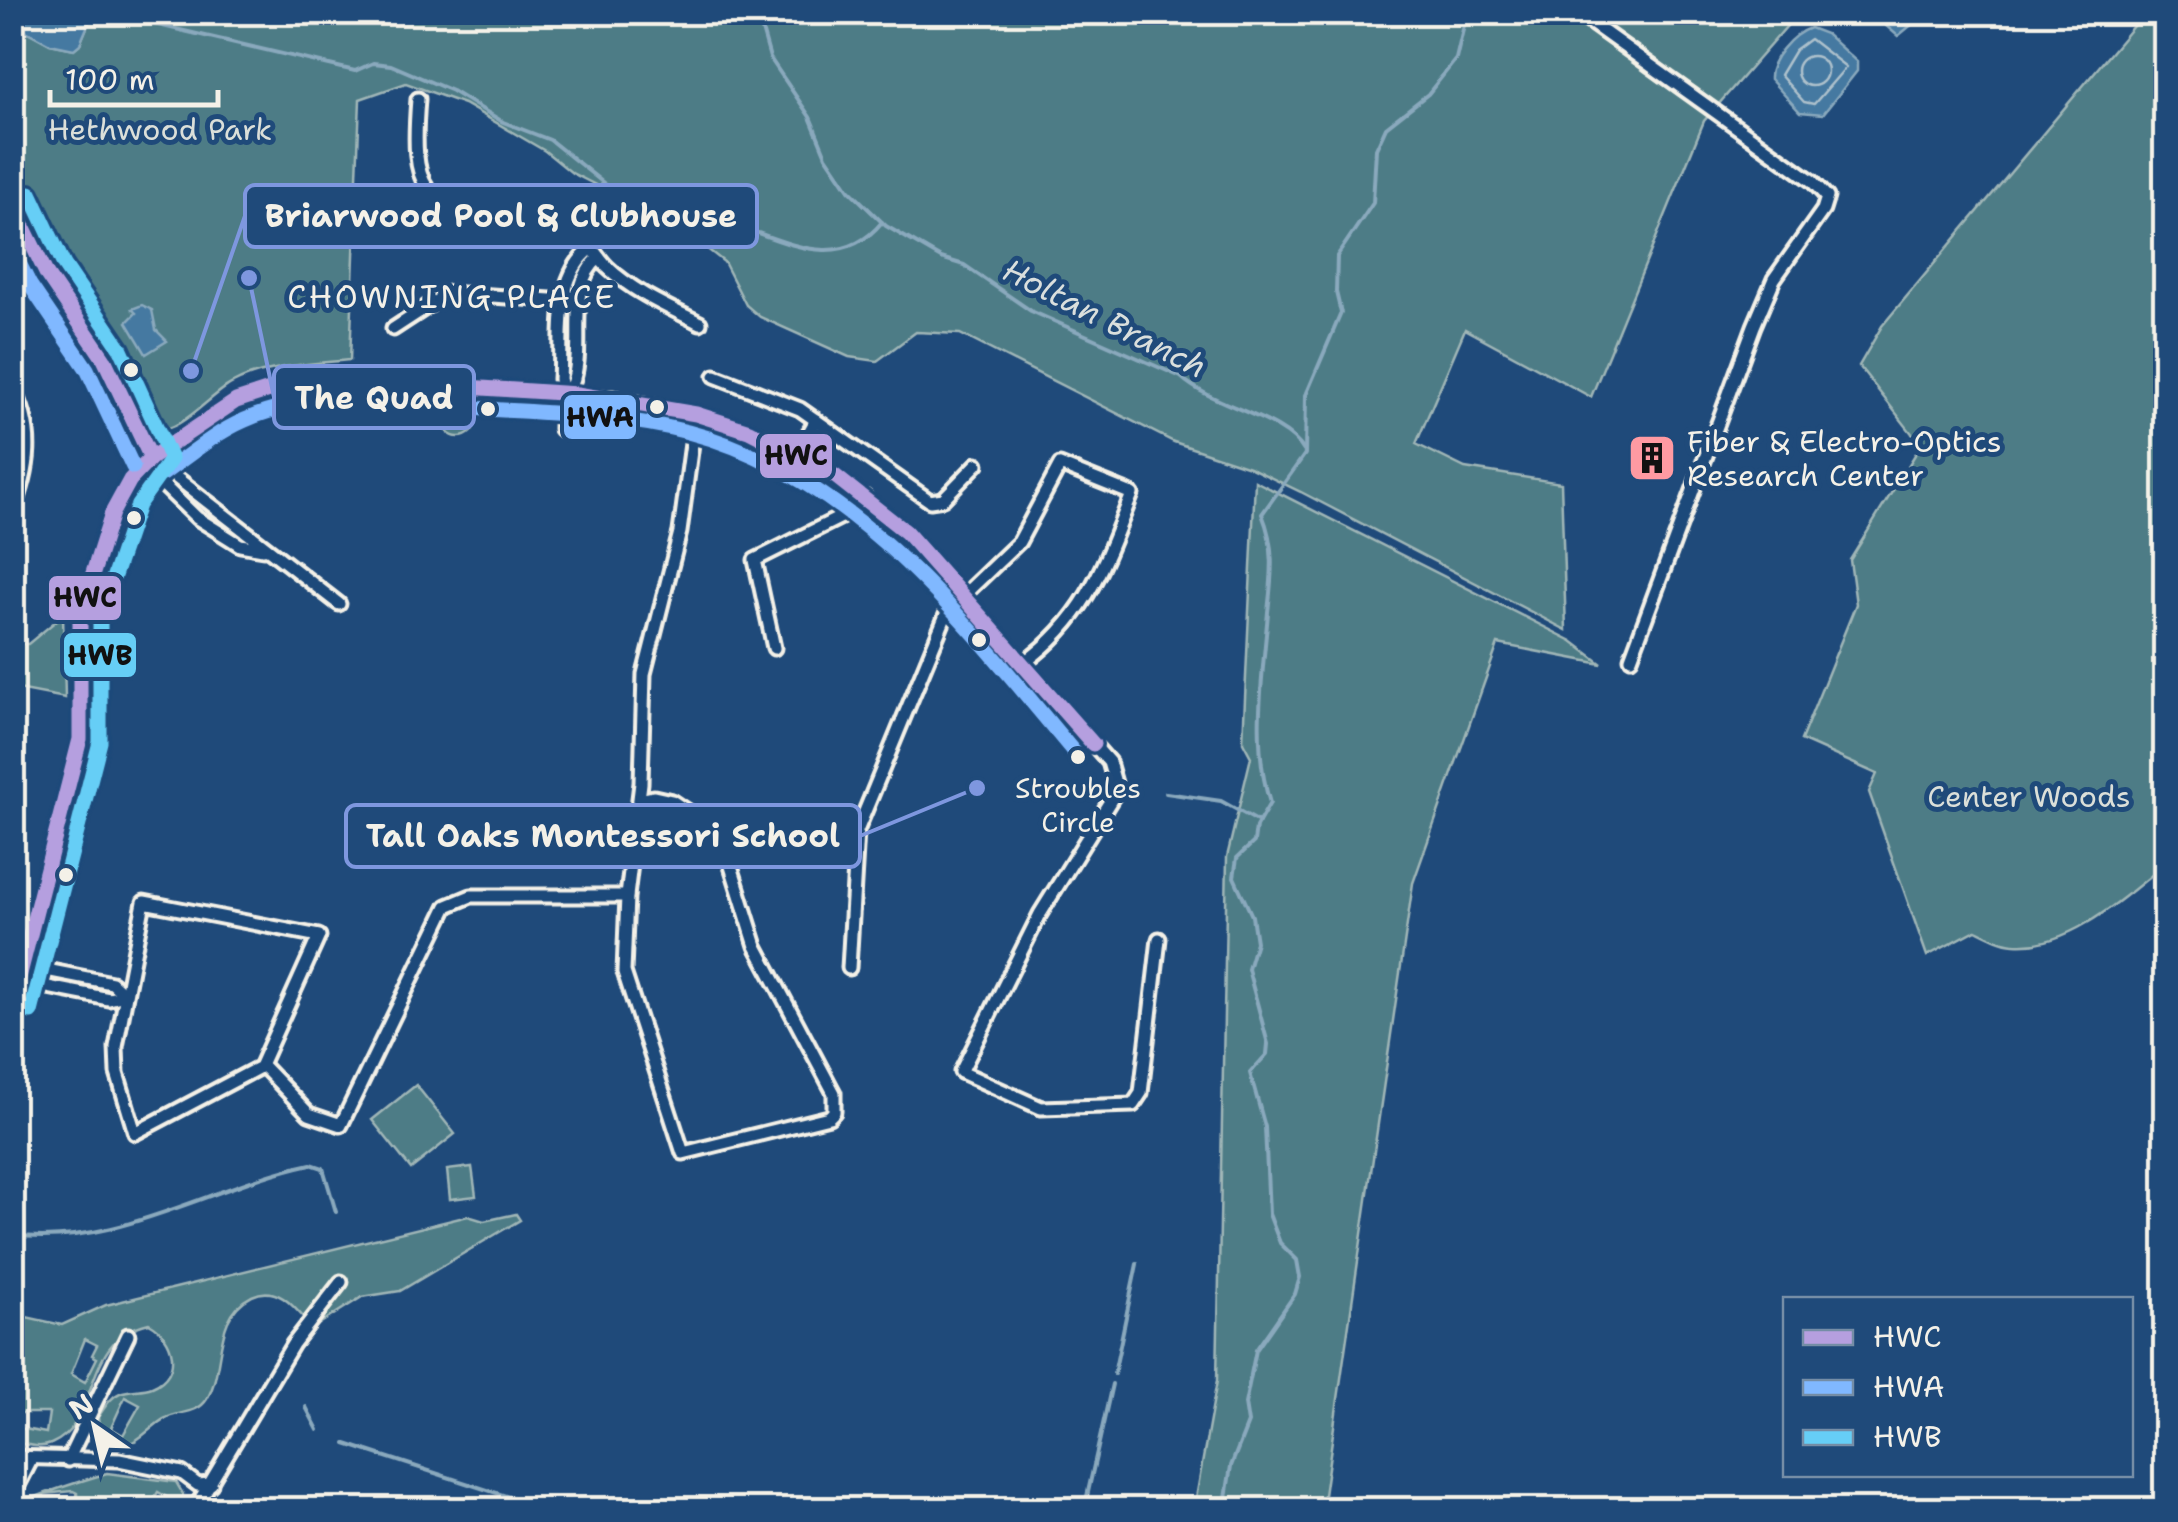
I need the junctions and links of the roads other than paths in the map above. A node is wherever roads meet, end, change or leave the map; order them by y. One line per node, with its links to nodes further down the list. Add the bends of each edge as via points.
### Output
1 (1576, 12): 23 (street, via 1812,181 1826,198 1760,310)
2 (418, 99): 4 (street, via 414,158 418,174 440,200 466,210 550,214 571,224)
3 (12, 202): 16 (street, via 47,275 104,360)
4 (596, 253): 5 (street, via 569,273); 6 (street); 7 (street, via 646,296)
5 (565, 300): 6 (street); 8 (street, via 448,293); 11 (street)
6 (580, 302): 11 (street, via 574,380)
7 (700, 323)
8 (392, 329)
9 (715, 376): 13 (street)
10 (12, 386): 19 (street, via 29,448)
11 (564, 393): 12 (street); 14 (street); 16 (street, via 358,380 285,385 236,402)
12 (696, 414): 15 (street); 25 (street, via 680,532 644,674)
13 (816, 420): 15 (street); 17 (street, via 930,501 943,498)
14 (560, 429)
15 (797, 454): 18 (street)
16 (151, 458): 21 (street); 28 (street, via 120,494 80,614 80,739)
17 (977, 464)
18 (865, 497): 20 (street); 22 (street, via 847,514 755,560)
19 (12, 514)
20 (963, 592): 24 (street); 24 (street, via 1019,542 1060,465 1132,494 1088,600 1052,643); 29 (street, via 948,610 856,831)
21 (338, 604)
22 (774, 648)
23 (1631, 658)
24 (1024, 663): 27 (street, via 1109,762 1116,790 1040,914 961,1072 1041,1108 1133,1105 1141,1093)
25 (640, 800): 26 (street); 26 (street, via 672,801 720,834 756,946 834,1093 829,1117 683,1154 625,980)
26 (626, 896): 33 (street, via 471,896 447,906 341,1124 309,1114)
27 (1159, 939)
28 (16, 964): 30 (street); 31 (street, via 112,984)
29 (849, 968)
30 (14, 980): 31 (street, via 108,999); 32 (street)
31 (125, 995): 33 (street, via 116,1066 135,1133); 33 (street, via 144,902 319,936)
32 (12, 1007)
33 (262, 1064)
34 (341, 1282): 39 (street, via 293,1344)
35 (128, 1336): 38 (street)
36 (12, 1458): 37 (street)
37 (31, 1460): 38 (street); 40 (street)
38 (68, 1460): 39 (street, via 119,1460)
39 (212, 1484): 41 (street)
40 (12, 1496)
41 (194, 1510)

